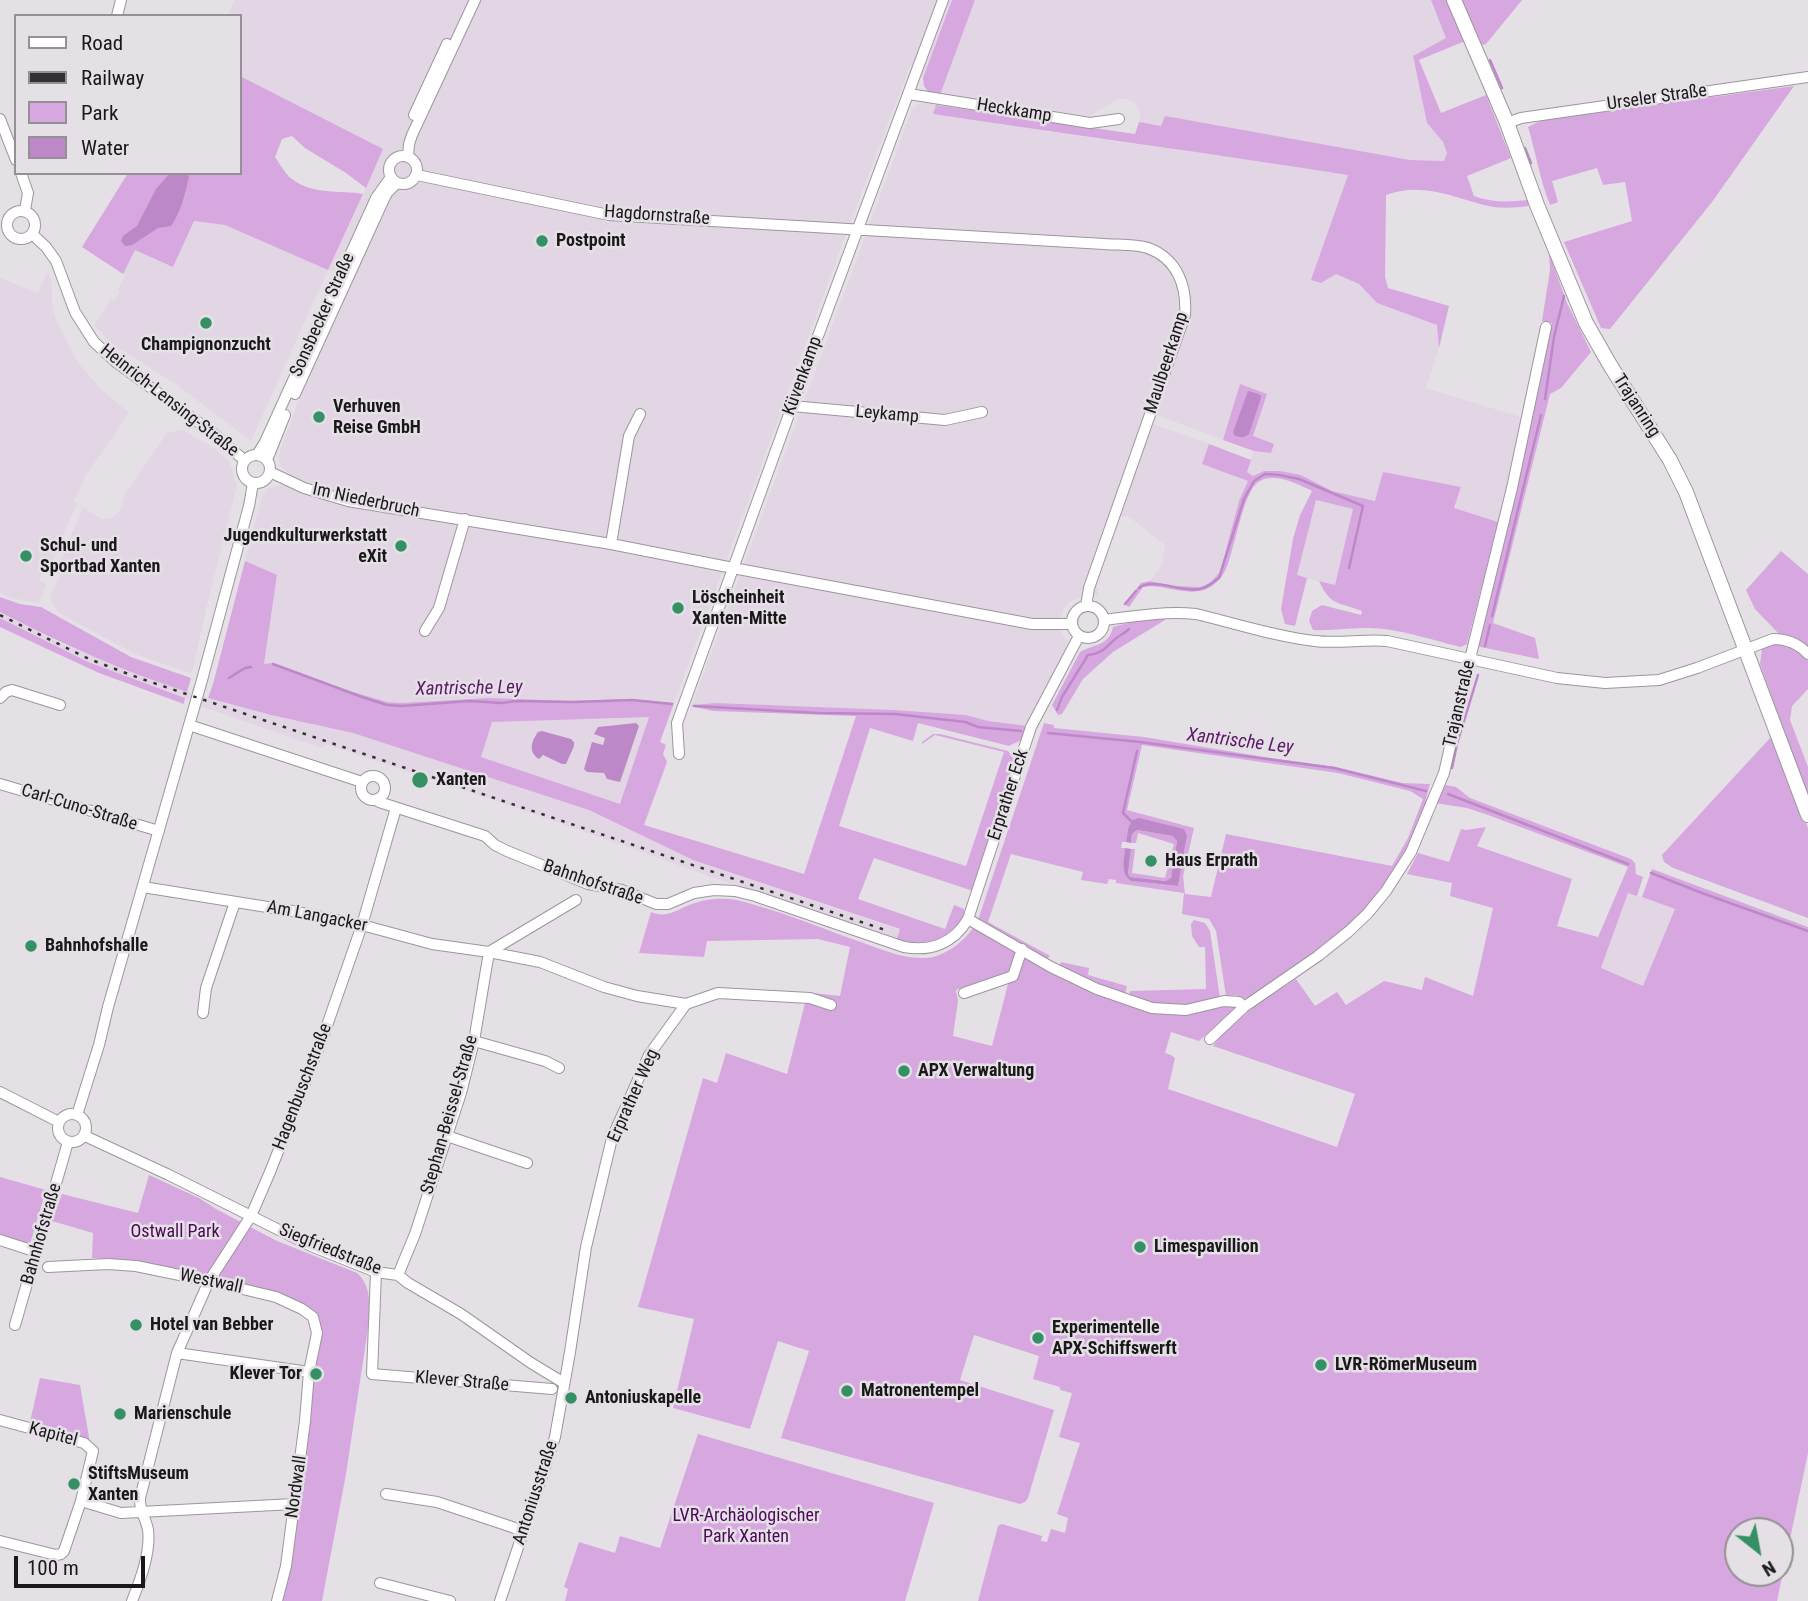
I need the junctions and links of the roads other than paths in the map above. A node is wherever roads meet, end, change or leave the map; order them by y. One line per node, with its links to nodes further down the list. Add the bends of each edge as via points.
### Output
1 (467, 0): 11 (street, Sonsbecker Straße, via 402,142)
2 (475, 0): 11 (street, Sonsbecker Straße)
3 (943, 0): 6 (street, Küvenkamp)
4 (1454, 0): 9 (main road, Trajanring)
5 (1808, 76): 9 (street, Urseler Straße)
6 (909, 94): 7 (street, Heckkamp, via 1090,123); 17 (street, Küvenkamp)
7 (1119, 118)
8 (0, 119): 10 (street)
9 (1507, 123): 35 (main road, Trajanring, via 1586,323 1686,492)
10 (14, 152)
11 (405, 156): 13 (street, via 416,164); 14 (street, Sonsbecker Straße, via 390,164)
12 (22, 175): 15 (street, via 28,193)
13 (417, 175): 14 (street, via 409,183); 17 (street, Hagdornstraße, via 609,215)
14 (394, 180): 23 (street, Sonsbecker Straße, via 379,192)
15 (25, 210): 16 (street); 18 (street, via 35,220)
16 (4, 220): 18 (street, via 15,237 24,239)
17 (858, 229): 20 (street, Küvenkamp); 30 (street, Maulbeerkamp, via 1147,248 1175,268 1183,284 1185,315)
18 (32, 234): 24 (street, Heinrich-Lensing-Straße, via 56,261 75,312 102,350)
19 (1546, 327): 37 (street, Trajanstraße)
20 (792, 406): 21 (street, Leykamp, via 944,420); 29 (street, Küvenkamp)
21 (982, 412)
22 (640, 414): 28 (street, via 629,436)
23 (262, 457): 24 (street, via 252,455); 25 (street)
24 (244, 460): 26 (street, via 242,475)
25 (270, 472): 26 (street, via 262,482); 27 (street, Im Niederbruch, via 336,498)
26 (253, 483): 40 (street)
27 (465, 519): 28 (street, Im Niederbruch); 33 (street, via 439,608)
28 (611, 544): 29 (street, Im Niederbruch)
29 (733, 568): 32 (street, via 1032,624); 41 (street, Küvenkamp, via 677,723)
30 (1086, 606): 31 (street, via 1097,609); 32 (street, Maulbeerkamp, via 1075,612)
31 (1104, 620): 34 (street, via 1097,636); 37 (street, via 1179,612 1302,640 1387,641)
32 (1071, 624): 34 (street)
33 (425, 631)
34 (1079, 636): 51 (street, Erprather Eck, via 1031,727)
35 (1746, 649): 36 (street, via 1784,639); 37 (street, via 1659,680 1630,683 1557,678); 46 (main road, Trajanring)
36 (1808, 654)
37 (1469, 659): 59 (street, Trajanstraße, via 1444,773 1398,873 1348,932)
38 (0, 698): 39 (street, via 14,691)
39 (60, 705)
40 (189, 725): 42 (street); 47 (street)
41 (680, 754)
42 (362, 782): 44 (street, Bahnhofstraße, via 364,796); 44 (street, via 369,776 381,779 384,790)
43 (0, 784): 47 (street, Carl-Cuno-Straße)
44 (377, 799): 45 (street, Bahnhofstraße)
45 (396, 808): 52 (street, Hagenbuschstraße); 53 (street, Bahnhofstraße, via 485,836 530,862 656,904 704,891 735,891 904,947)
46 (1808, 815)
47 (159, 831): 48 (street)
48 (143, 887): 50 (street, Am Langacker); 65 (street)
49 (576, 900): 55 (street)
50 (235, 902): 52 (street, Am Langacker); 60 (street, via 206,988)
51 (968, 919): 53 (street, Erprather Eck, via 956,935); 54 (street)
52 (362, 925): 55 (street, Am Langacker, via 432,944); 71 (street, Hagenbuschstraße)
53 (936, 946)
54 (1021, 949): 56 (street, via 1013,976); 59 (street, via 1097,989 1152,1008 1185,1010 1224,1001)
55 (489, 952): 57 (street, Am Langacker, via 540,962 637,996); 62 (street, Stephan-Beissel-Straße)
56 (964, 993)
57 (686, 1004): 58 (street, via 718,993 810,998); 81 (street, Erprather Weg, via 649,1055 612,1138 586,1247)
58 (831, 1005)
59 (1244, 1007): 61 (street, Trajanstraße)
60 (203, 1013)
61 (1210, 1039)
62 (474, 1041): 63 (street); 68 (street, Stephan-Beissel-Straße)
63 (559, 1068)
64 (0, 1093): 66 (street)
65 (77, 1115): 66 (street, via 67,1115); 67 (street, via 86,1123)
66 (60, 1122): 69 (street, via 59,1134)
67 (85, 1136): 69 (street); 71 (street, Siegfriedstraße)
68 (447, 1136): 70 (street); 76 (street, Stephan-Beissel-Straße)
69 (68, 1142): 73 (street, Bahnhofstraße)
70 (527, 1163)
71 (251, 1216): 75 (street, Siegfriedstraße); 77 (street, Hagenbuschstraße)
72 (0, 1240): 73 (street)
73 (37, 1252): 74 (street, Bahnhofstraße)
74 (41, 1265): 77 (street, Westwall, via 122,1265); 78 (street, Bahnhofstraße)
75 (376, 1272): 76 (street, Siegfriedstraße); 82 (street, Klever Straße, via 372,1374)
76 (398, 1275): 81 (street, Siegfriedstraße)
77 (209, 1281): 79 (street, Hagenbuschstraße); 80 (street, Westwall, via 276,1297 313,1317 317,1333)
78 (15, 1325)
79 (177, 1353): 80 (street); 87 (street, Hagenbuschstraße, via 140,1498)
80 (309, 1371): 86 (street, Nordwall)
81 (564, 1383): 88 (street, Antoniusstraße, via 555,1437)
82 (552, 1389)
83 (0, 1420): 85 (street, Kapitel, via 90,1446 93,1451)
84 (386, 1494): 88 (street, via 437,1502)
85 (81, 1501): 87 (street, via 121,1513); 89 (street, Kapitel, via 61,1554)
86 (294, 1504): 87 (street); 92 (street, Nordwall)
87 (141, 1512): 91 (street, Hagenbuschstraße, via 149,1532)
88 (523, 1532): 94 (street, Antoniusstraße)
89 (0, 1541)
90 (380, 1584): 93 (street)
91 (132, 1601)
92 (277, 1601)
93 (450, 1601)
94 (500, 1601)

